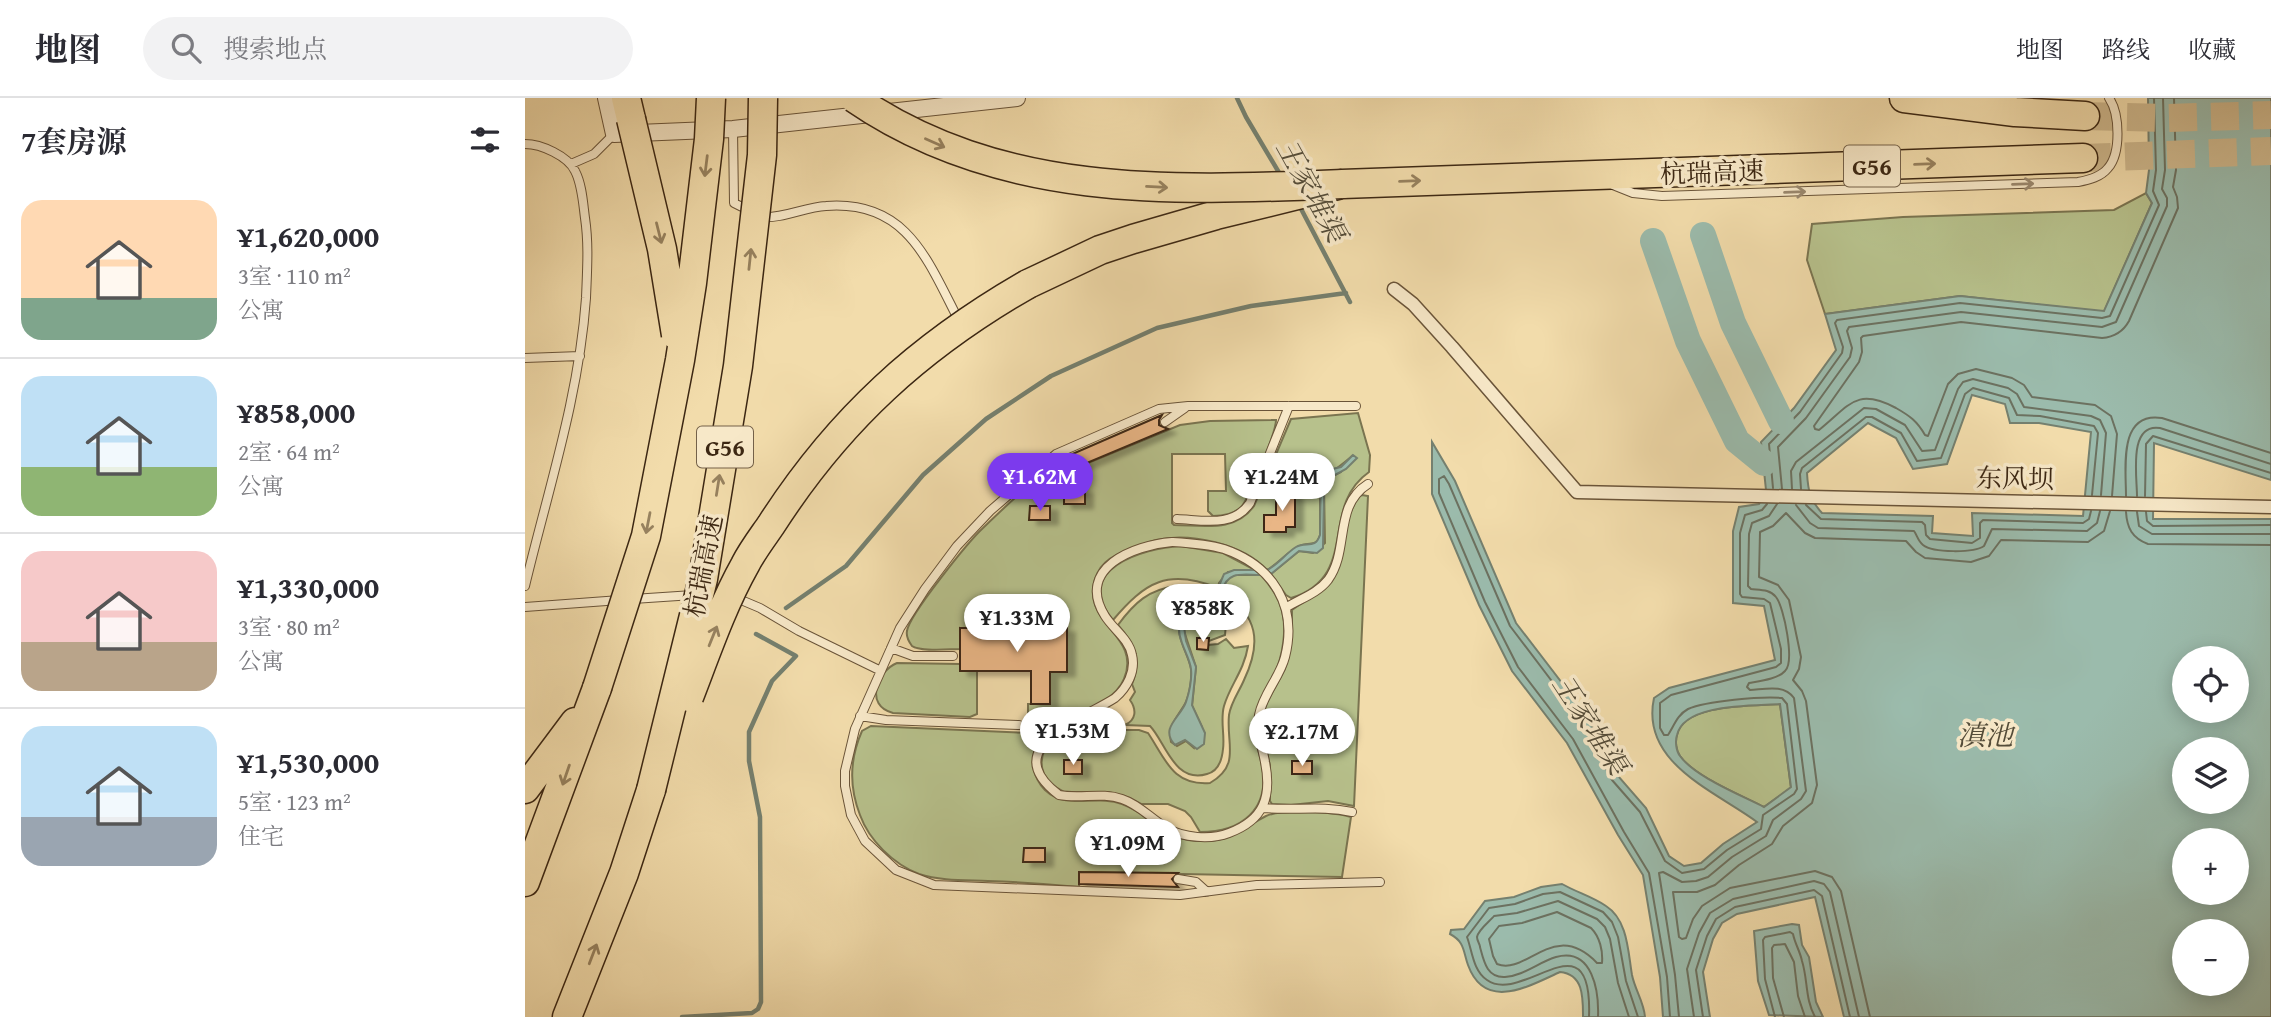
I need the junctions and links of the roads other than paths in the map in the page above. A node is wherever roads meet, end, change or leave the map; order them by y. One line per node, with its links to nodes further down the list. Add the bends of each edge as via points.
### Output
1 (606, 98): 11 (street)
2 (626, 98): 21 (highway, one-way to 21, bridge, via 663,249)
3 (711, 98): 21 (highway, one-way to 21, bridge)
4 (763, 98): 44 (highway, 杭瑞高速 / G56, one-way to 4, bridge, via 703,579 738,366 762,155)
5 (854, 98): 16 (highway, one-way to 16, bridge, via 941,146 1031,173 1158,188)
6 (1017, 98): 10 (street)
7 (1904, 98): 9 (highway)
8 (2109, 98): 15 (lane, one-way to 8, via 1600,178 1654,196 2078,182 2100,175 2113,161 2116,119)
9 (2085, 117)
10 (733, 129): 11 (street); 18 (lane, via 734,203 764,218 826,205 872,208 908,233 959,313)
11 (614, 134): 14 (lane, via 594,153)
12 (525, 144): 14 (lane, via 544,148)
13 (2083, 158): 15 (highway, 杭瑞高速 / G56, one-way to 13)
14 (571, 164): 19 (lane, via 579,180 587,229)
15 (1574, 176): 16 (highway, 杭瑞高速 / G56, one-way to 15)
16 (1342, 184): 44 (highway, one-way to 16, bridge, via 745,565 813,463 914,361 996,302 1100,250)
17 (1394, 289): 30 (street, 东风坝, via 1444,338 1577,492)
18 (948, 322)
19 (580, 356): 20 (lane); 32 (lane, via 565,435)
20 (525, 358)
21 (680, 360): 40 (highway, G56, one-way to 40, bridge, via 646,536)
22 (888, 372): 23 (lane)
23 (879, 380)
24 (853, 406): 39 (lane, via 784,492 722,594 742,599)
25 (1289, 406): 26 (lane); 27 (lane); 31 (lane, via 1245,511 1227,520)
26 (1356, 406)
27 (1188, 407): 28 (lane); 37 (lane, via 1159,409 1056,454 990,511 957,547 912,607)
28 (1165, 422)
29 (1369, 484): 36 (lane, via 1347,509 1330,577)
30 (2271, 507)
31 (1177, 519)
32 (527, 570): 33 (lane)
33 (525, 586)
34 (711, 594): 35 (lane)
35 (525, 607)
36 (1287, 607): 45 (lane, via 1284,660 1258,719 1267,775); 45 (lane, via 1260,568 1210,546 1163,542 1111,562 1098,581 1097,595 1106,618 1132,654 1128,683 1105,705 1055,731 1037,757 1040,777 1059,796 1122,799 1169,830 1184,834 1215,837 1229,833 1257,817)
37 (891, 648): 38 (lane, via 913,656); 39 (lane)
38 (953, 656)
39 (879, 670): 41 (lane)
40 (597, 688): 43 (highway); 49 (highway, G56, one-way to 49)
41 (860, 716): 42 (lane); 50 (lane, via 845,771 851,815 874,851 896,870 948,886 1180,895)
42 (1019, 724)
43 (525, 789)
44 (651, 790): 51 (highway, 杭瑞高速 / G56, one-way to 44)
45 (1263, 808): 46 (lane)
46 (1352, 812)
47 (1178, 879): 50 (lane, via 1196,882)
48 (1380, 882): 50 (lane, via 1257,885)
49 (525, 883)
50 (1207, 892)
51 (567, 1017)

